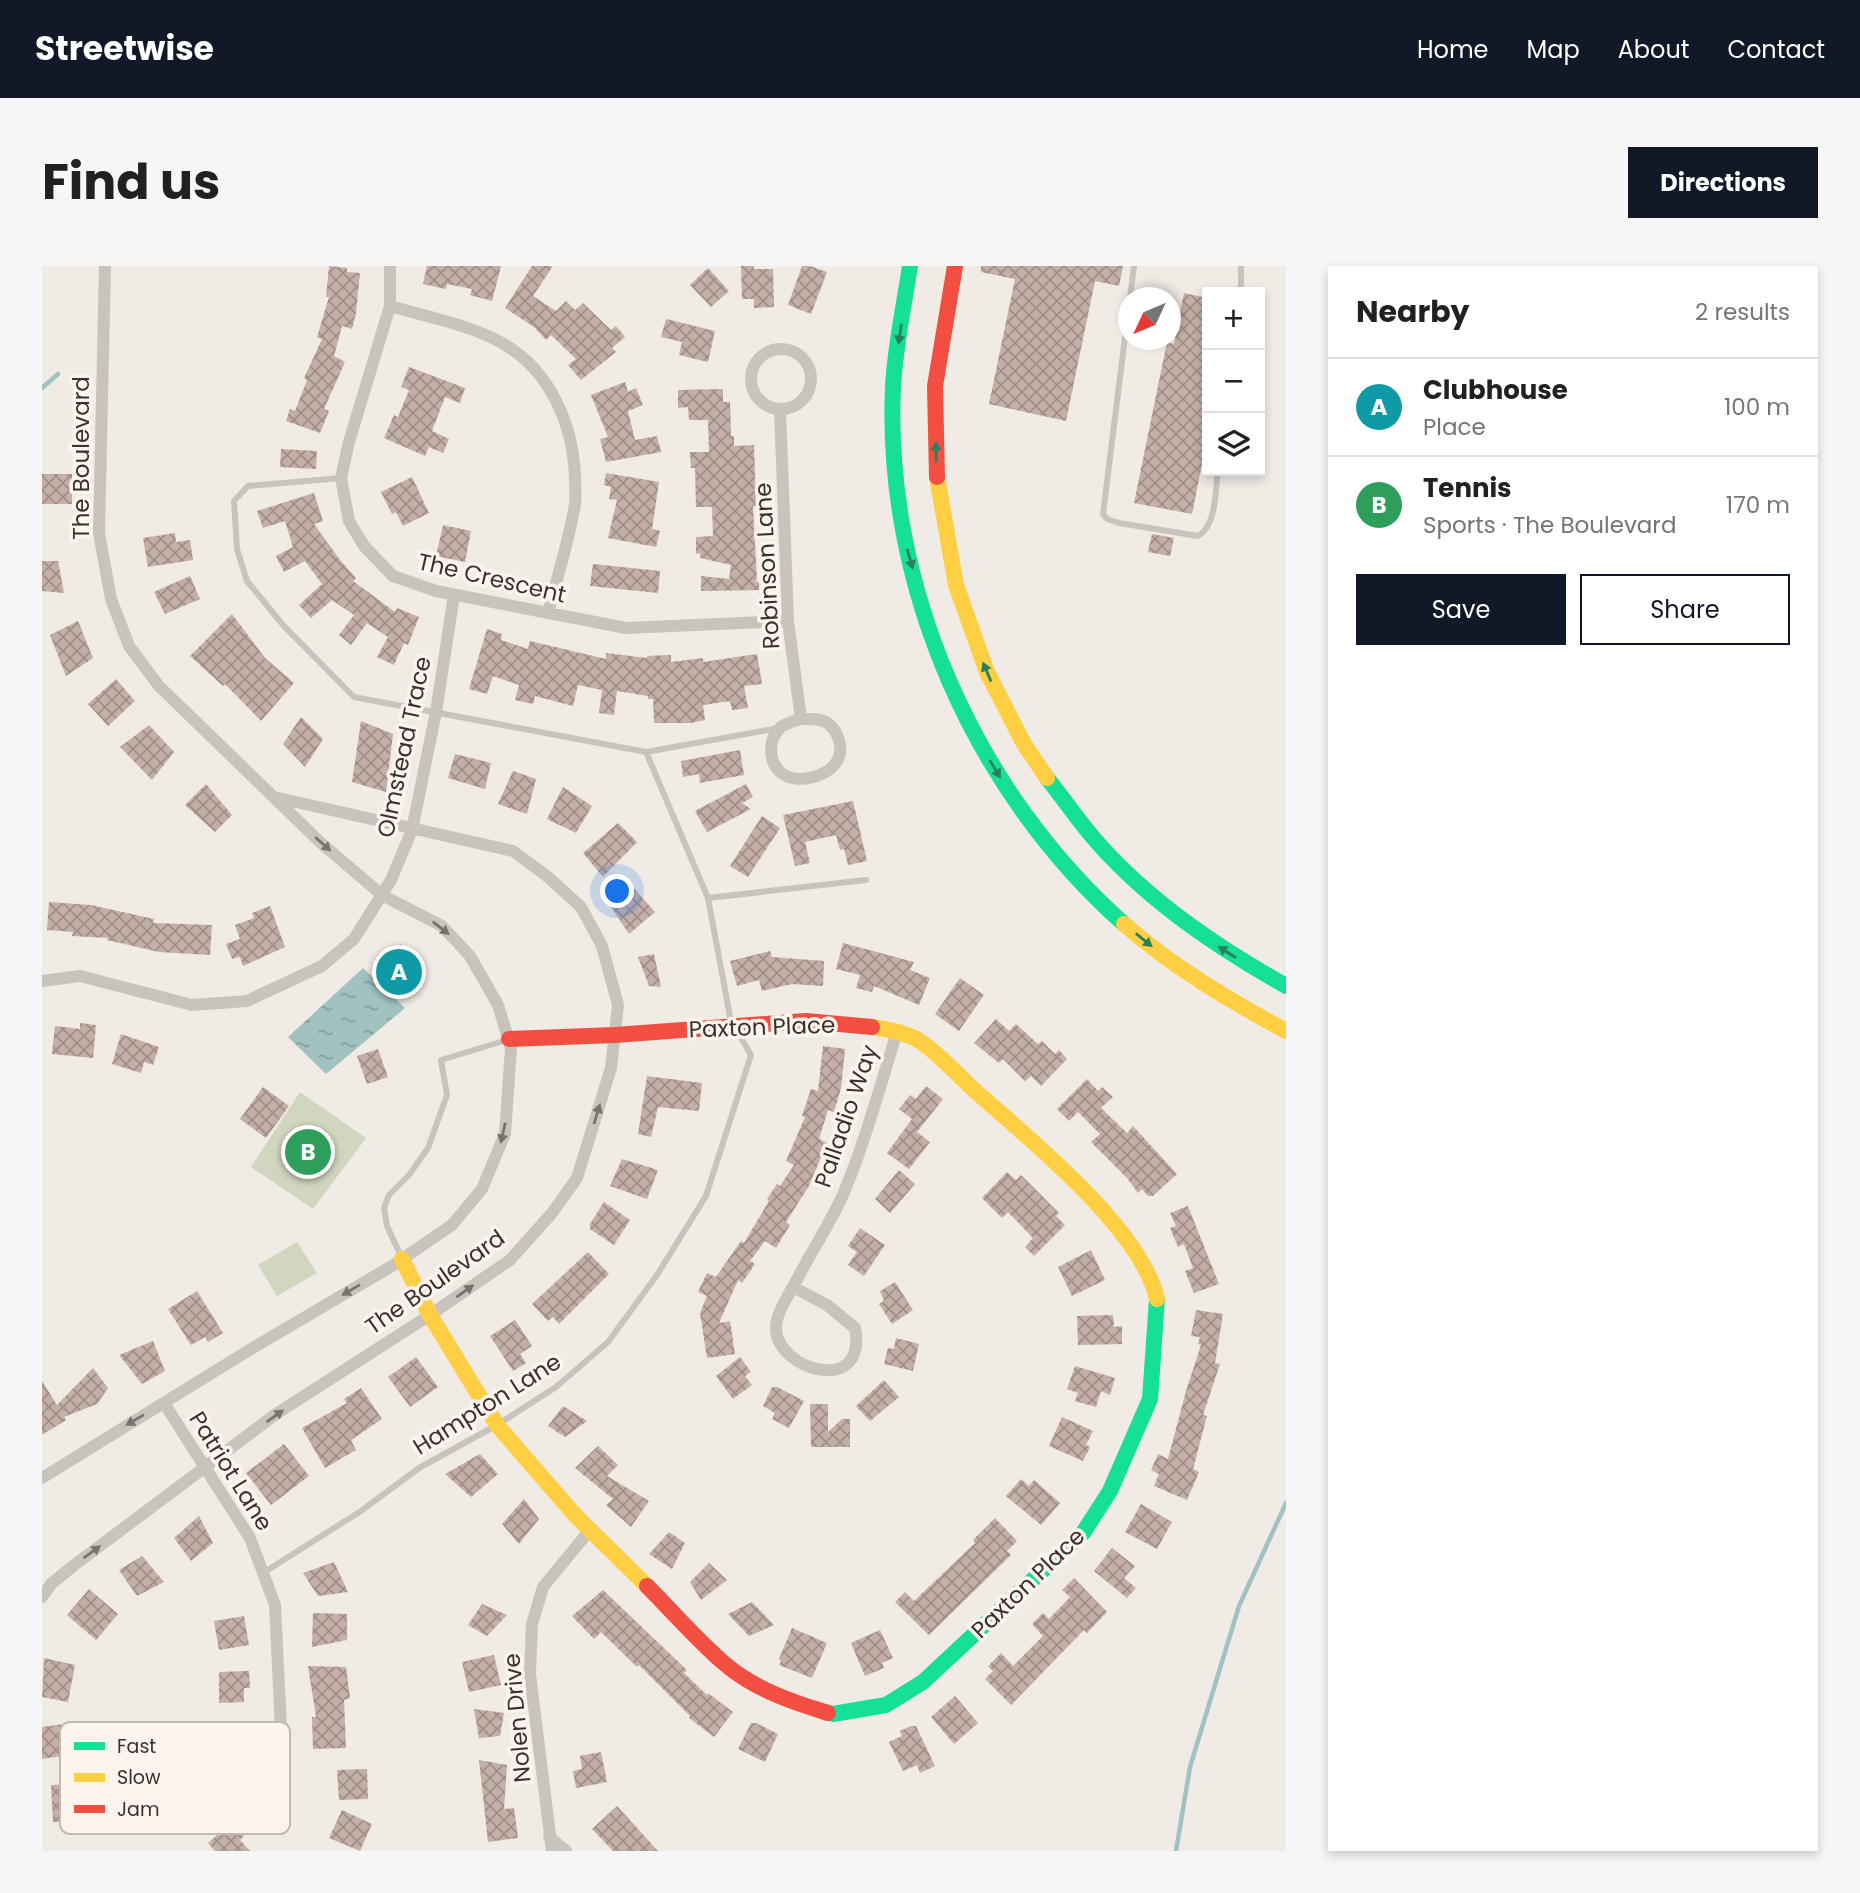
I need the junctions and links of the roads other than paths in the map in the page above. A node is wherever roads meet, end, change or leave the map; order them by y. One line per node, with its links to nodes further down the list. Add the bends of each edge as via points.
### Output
1 (105, 266): 21 (street, The Boulevard, via 99,533 111,599 130,646 159,686)
2 (390, 266): 9 (street, The Crescent)
3 (910, 266): 29 (street, one-way to 29, via 893,389 898,478 907,549 936,647 962,711 1037,831 1112,913 1207,986)
4 (955, 266): 27 (street, one-way to 4, via 1179,918 1105,850 1046,778 1004,709 956,585 936,474 935,386)
5 (1134, 266): 7 (lane)
6 (1241, 266): 8 (lane)
7 (1131, 287)
8 (1241, 287)
9 (390, 306): 13 (street, The Crescent); 15 (street, via 502,343 527,360 551,390 566,422 576,502)
10 (1124, 350): 12 (lane, via 1103,514 1119,523 1198,536 1210,520)
11 (780, 410): 11 (street, via 806,397 811,377 795,352 776,349 759,358 750,376 761,402); 16 (street, Robinson Lane)
12 (1216, 476)
13 (341, 478): 14 (street, The Crescent, via 349,521 364,546 393,576); 17 (lane, via 248,486 234,501 237,550 247,581 354,697)
14 (454, 594): 15 (street, The Crescent); 17 (street, Olmstead Trace)
15 (548, 613): 16 (street, The Crescent, via 626,628)
16 (788, 621): 18 (street, Robinson Lane)
17 (436, 712): 20 (lane); 22 (street, Olmstead Trace)
18 (801, 719): 19 (street); 19 (street, via 827,722 839,740 835,764 816,777 797,779 777,770 771,750)
19 (780, 728): 20 (lane)
20 (646, 752): 25 (lane, Hampton Lane)
21 (274, 797): 22 (street, The Boulevard); 24 (street, The Boulevard, one-way to 24)
22 (412, 830): 24 (street, Olmstead Trace); 31 (street, The Boulevard, via 513,851 581,907 602,946 618,1005)
23 (866, 880): 25 (lane)
24 (382, 895): 26 (street, Olmstead Trace, via 354,939 322,966 247,1001 192,1005 80,976); 32 (street, The Boulevard, one-way to 32, via 442,926 470,956 498,1005)
25 (708, 898): 28 (lane, Hampton Lane)
26 (42, 981)
27 (1286, 986)
28 (732, 1026): 30 (street, Paxton Place, via 806,1021); 31 (street, Paxton Place); 37 (lane, Hampton Lane, via 751,1055 706,1196 608,1342 556,1387)
29 (1286, 1031)
30 (897, 1032): 34 (street, Palladio Way, via 847,1186); 40 (street, Paxton Place, via 918,1040 1038,1147 1101,1209 1142,1260 1157,1297 1150,1399 1110,1491 1083,1533 923,1682 886,1705 833,1714 763,1689 726,1665)
31 (615, 1035): 32 (street, Paxton Place); 35 (street, The Boulevard, one-way to 31, via 510,1260 577,1178 611,1068)
32 (509, 1039): 33 (street, The Boulevard, one-way to 33, via 505,1134 482,1189 452,1225); 33 (lane, via 441,1060 447,1095 428,1147 388,1195 384,1208)
33 (402, 1259): 35 (street, Paxton Place); 36 (street, The Boulevard, one-way to 36)
34 (793, 1287): 34 (street, Palladio Way, via 775,1325 779,1344 790,1356 815,1369 830,1372 842,1367 853,1357 858,1342 855,1328)
35 (430, 1315): 37 (street, Paxton Place); 38 (street, The Boulevard, one-way to 35, via 276,1414)
36 (164, 1403): 38 (street, Patriot Lane); 39 (street, The Boulevard, one-way to 39)
37 (497, 1425): 40 (street, Paxton Place); 41 (lane, Hampton Lane, via 419,1468)
38 (205, 1468): 41 (street, Patriot Lane, via 250,1538); 42 (street, The Boulevard, one-way to 38, via 73,1566)
39 (42, 1478)
40 (590, 1530): 44 (street, Nolen Drive, via 543,1587 532,1624 530,1674)
41 (263, 1573): 43 (street, Patriot Lane, via 275,1605)
42 (42, 1597)
43 (281, 1722)
44 (550, 1837): 45 (street, Nolen Drive); 46 (street)
45 (552, 1851)
46 (566, 1851)

